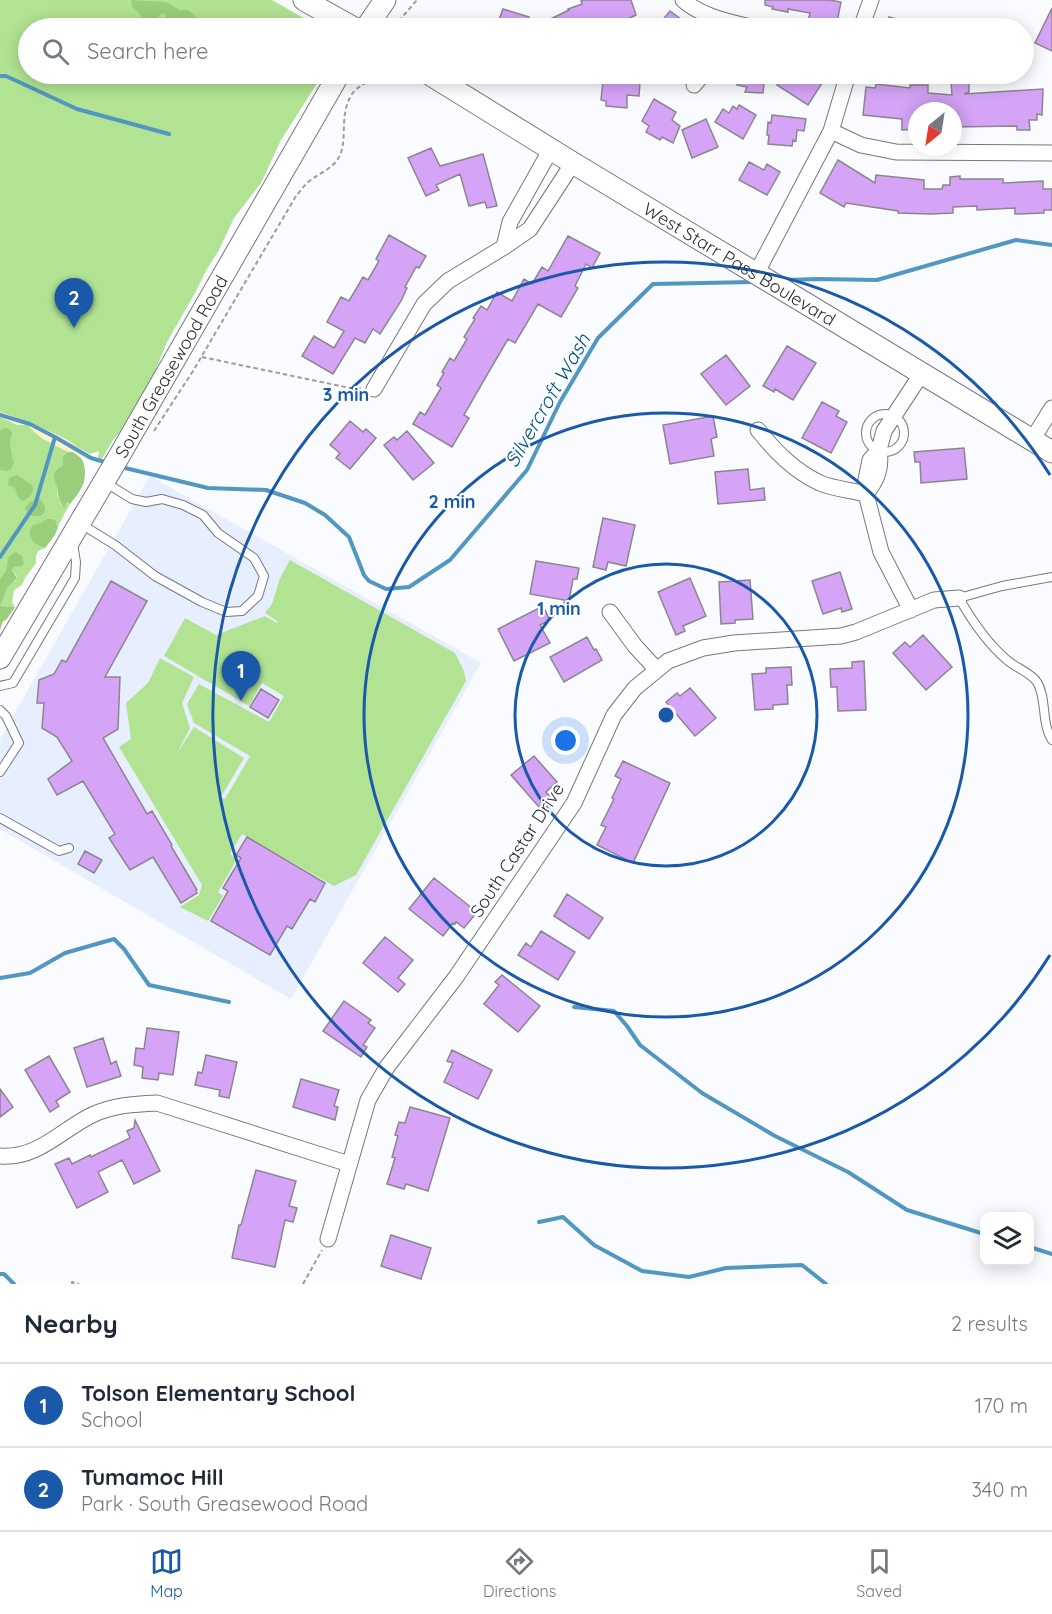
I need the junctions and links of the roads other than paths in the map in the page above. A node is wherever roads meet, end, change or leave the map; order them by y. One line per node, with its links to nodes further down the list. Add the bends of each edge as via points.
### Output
1 (304, 0): 5 (street)
2 (385, 0): 6 (street)
3 (683, 0): 7 (street)
4 (871, 0): 8 (street)
5 (336, 18)
6 (373, 18)
7 (713, 18)
8 (865, 18)
9 (333, 84): 26 (street, South Greasewood Road)
10 (445, 84): 13 (street, West Starr Pass Boulevard)
11 (845, 84): 12 (street)
12 (831, 131): 14 (street, via 861,145 896,152); 19 (street)
13 (551, 149): 15 (street, West Starr Pass Boulevard); 16 (street)
14 (1052, 153)
15 (573, 163): 17 (street); 19 (street, West Starr Pass Boulevard)
16 (522, 202): 17 (street); 18 (street, via 510,222)
17 (542, 212): 18 (street, via 530,228)
18 (504, 247): 21 (street, via 448,280 424,304)
19 (756, 274): 20 (street, West Starr Pass Boulevard)
20 (922, 373): 24 (street, West Starr Pass Boulevard); 27 (street, via 870,460)
21 (374, 389)
22 (1052, 408): 24 (street)
23 (758, 430): 27 (street, via 796,470 821,484)
24 (1032, 440): 25 (street, West Starr Pass Boulevard)
25 (1052, 452)
26 (104, 482): 28 (street, South Greasewood Road); 28 (lane, via 132,499 162,499 203,515 218,533 254,558 264,576 258,596 242,610 226,612 155,576 115,545)
27 (866, 494): 31 (street, via 880,552)
28 (75, 530): 33 (street, South Greasewood Road); 35 (lane, via 75,578 13,683)
29 (1052, 577): 30 (lane)
30 (959, 598): 31 (street, South Castar Drive, via 933,600); 37 (lane, via 974,624 1004,658 1036,681)
31 (911, 610): 34 (street, South Castar Drive, via 841,636 703,648 668,661)
32 (610, 612): 34 (street)
33 (0, 658)
34 (657, 670): 42 (street, South Castar Drive, via 635,688 614,715 574,803 456,977 387,1067 368,1100)
35 (0, 686)
36 (0, 710): 38 (lane, via 19,743)
37 (1052, 740)
38 (0, 772)
39 (0, 818): 40 (lane, via 59,851)
40 (69, 848)
41 (0, 1156): 42 (street, via 13,1157 36,1150 93,1115 125,1105 157,1103)
42 (349, 1164): 43 (street, South Castar Drive)
43 (328, 1239)

